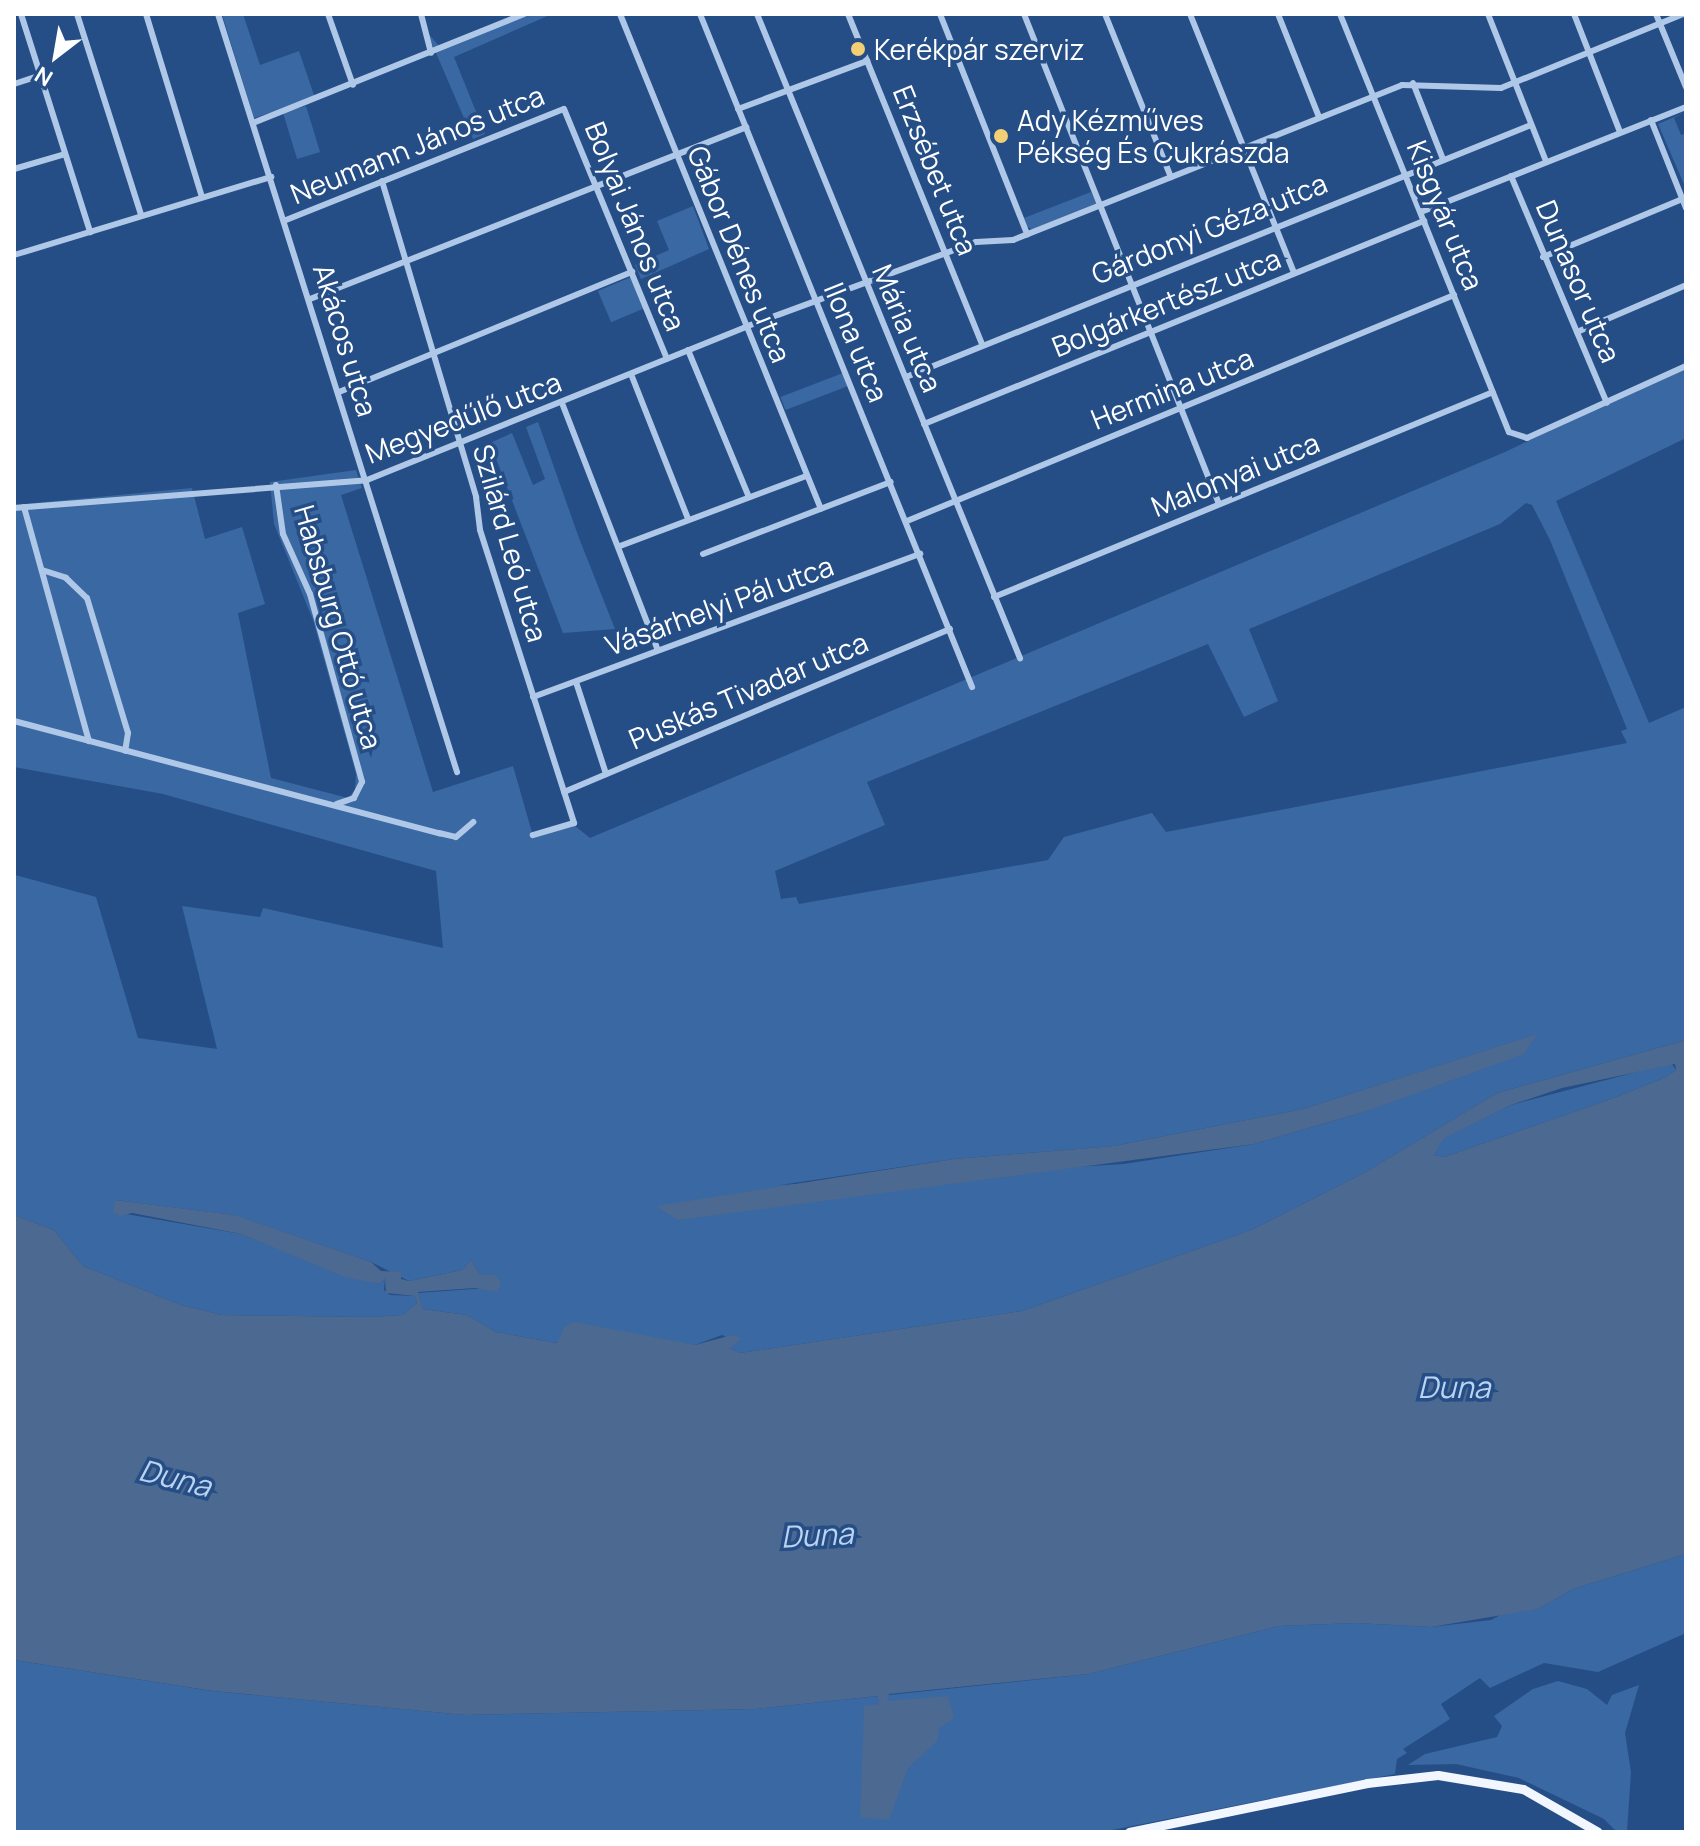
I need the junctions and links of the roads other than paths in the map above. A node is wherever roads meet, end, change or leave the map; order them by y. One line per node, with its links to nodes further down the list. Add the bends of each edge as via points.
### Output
1 (21, 14): 26 (street)
2 (77, 14): 60 (street)
3 (146, 14): 55 (street)
4 (218, 14): 39 (street, Akácos utca)
5 (328, 14): 30 (street)
6 (421, 14): 24 (street)
7 (524, 14): 24 (street)
8 (620, 14): 45 (street, Gábor Dénes utca)
9 (700, 14): 36 (street, Ilona utca)
10 (757, 14): 32 (street, Mária utca)
11 (848, 14): 25 (street, Erzsébet utca)
12 (940, 14): 65 (street)
13 (1024, 14): 57 (street)
14 (1105, 14): 52 (street)
15 (1190, 14): 43 (street)
16 (1278, 14): 37 (street)
17 (1340, 14): 33 (street, Kisgyár utca)
18 (1488, 14): 28 (street)
19 (1574, 14): 23 (street)
20 (1656, 14): 22 (street)
21 (1683, 14): 22 (street)
22 (1660, 24): 23 (street); 31 (street)
23 (1589, 51): 28 (street); 42 (street)
24 (431, 53): 30 (street)
25 (867, 61): 32 (street); 66 (street, Erzsébet utca)
26 (39, 76): 29 (street); 44 (street)
27 (1413, 83): 28 (street, via 1492,88); 33 (street, Megyedűlő utca); 46 (street)
28 (1515, 83): 40 (street)
29 (14, 84)
30 (353, 85): 39 (street)
31 (1686, 87)
32 (787, 90): 36 (street); 73 (street, Mária utca)
33 (1373, 95): 37 (street, Megyedűlő utca); 49 (street, Kisgyár utca)
34 (1686, 107): 38 (street)
35 (564, 109): 53 (street, Neumann János utca); 54 (street, Bolyai János utca)
36 (738, 109): 41 (street, Ilona utca)
37 (1319, 117): 43 (street, Megyedűlő utca)
38 (1651, 120): 42 (street); 56 (street)
39 (253, 123): 51 (street, Akácos utca)
40 (1531, 125): 46 (street, Gárdonyi Géza utca); 47 (street)
41 (746, 127): 45 (street); 77 (street, Ilona utca)
42 (1620, 132): 47 (street)
43 (1244, 147): 52 (street, Megyedűlő utca); 63 (street)
44 (65, 154): 48 (street); 64 (street)
45 (678, 155): 54 (street); 78 (street, Gábor Dénes utca)
46 (1443, 159): 49 (street, Gárdonyi Géza utca)
47 (1546, 161): 50 (street)
48 (14, 169)
49 (1406, 174): 59 (street, Kisgyár utca); 63 (street, Gárdonyi Géza utca)
50 (1511, 176): 59 (street); 68 (street, Dunasor utca)
51 (271, 177): 55 (street); 61 (street, Akácos utca)
52 (1171, 177): 57 (street, Megyedűlő utca)
53 (382, 181): 61 (street, Neumann János utca); 69 (street, Szilárd Leó utca)
54 (598, 188): 69 (street); 70 (street, Bolyai János utca)
55 (202, 197): 60 (street)
56 (1682, 199): 58 (street); 68 (street)
57 (1101, 205): 65 (street, Megyedűlő utca); 72 (street)
58 (1686, 208)
59 (1421, 212): 62 (street, Kisgyár utca)
60 (141, 215): 64 (street)
61 (286, 220): 76 (street, Akácos utca)
62 (1424, 221): 71 (street, Bolgárkertész utca); 75 (street, Kisgyár utca)
63 (1275, 225): 71 (street); 72 (street, Gárdonyi Géza utca)
64 (90, 232): 67 (street)
65 (1027, 234): 66 (street, Megyedűlő utca)
66 (946, 253): 73 (street, Megyedűlő utca); 81 (street, Erzsébet utca)
67 (14, 255)
68 (1543, 257): 80 (street, Dunasor utca)
69 (408, 263): 76 (street); 83 (street, Szilárd Leó utca)
70 (632, 272): 83 (street); 84 (street, Bolyai János utca)
71 (1294, 273): 79 (street, Bolgárkertész utca)
72 (1131, 282): 79 (street); 81 (street, Gárdonyi Géza utca)
73 (866, 284): 77 (street, Megyedűlő utca); 87 (street, Mária utca)
74 (1686, 285): 80 (street)
75 (1454, 295): 89 (street, Kisgyár utca); 92 (street, Hermina utca)
76 (310, 299): 88 (street, Akácos utca)
77 (816, 303): 78 (street, Megyedűlő utca); 97 (street, Ilona utca)
78 (745, 327): 82 (street, Megyedűlő utca); 95 (street, Gábor Dénes utca)
79 (1151, 332): 92 (street); 93 (street, Bolgárkertész utca)
80 (1577, 332): 91 (street, Dunasor utca)
81 (982, 344): 87 (street, Gárdonyi Géza utca)
82 (688, 350): 84 (street, Megyedűlő utca); 99 (street)
83 (434, 352): 88 (street); 94 (street, Szilárd Leó utca)
84 (667, 359): 86 (street, Megyedűlő utca)
85 (1686, 366): 91 (street)
86 (631, 374): 90 (street, Megyedűlő utca); 105 (street)
87 (906, 377): 93 (street, Mária utca)
88 (339, 392): 96 (street, Akácos utca)
89 (1493, 392): 91 (street, Kisgyár utca, via 1509,432 1527,438); 101 (street, Malonyai utca)
90 (562, 403): 94 (street, Megyedűlő utca); 107 (street)
91 (1607, 403)
92 (1181, 408): 100 (street, Hermina utca); 101 (street)
93 (924, 424): 100 (street, Mária utca)
94 (461, 444): 96 (street, Megyedűlő utca); 117 (street, Szilárd Leó utca, via 480,530)
95 (806, 476): 99 (street); 104 (street, Gábor Dénes utca)
96 (367, 480): 98 (street, Megyedűlő utca); 121 (street, Akácos utca)
97 (891, 482): 104 (street); 106 (street, Ilona utca)
98 (276, 485): 102 (street, Megyedűlő utca); 124 (street, Habsburg Ottó utca, via 283,534 310,594 362,782 348,802)
99 (749, 497): 105 (street)
100 (956, 501): 106 (street, Hermina utca); 111 (street, Mária utca)
101 (1219, 504): 111 (street, Malonyai utca)
102 (24, 507): 103 (street, Megyedűlő utca); 110 (street)
103 (14, 508)
104 (821, 509): 108 (street)
105 (688, 519): 107 (street)
106 (907, 521): 109 (street, Ilona utca)
107 (620, 546): 113 (street)
108 (703, 554)
109 (920, 554): 112 (street, Ilona utca); 113 (street, Vásárhelyi Pál utca)
110 (42, 570): 119 (street); 120 (street, via 66,578 87,598 128,736)
111 (994, 597): 114 (street, Mária utca)
112 (950, 629): 116 (street, Ilona utca); 122 (street, Puskás Tivadar utca)
113 (658, 650): 115 (street, Vásárhelyi Pál utca)
114 (1020, 658)
115 (576, 682): 117 (street, Vásárhelyi Pál utca); 122 (street)
116 (972, 687)
117 (533, 697): 123 (street, Szilárd Leó utca)
118 (14, 721): 119 (street)
119 (89, 741): 120 (street)
120 (125, 751): 124 (street)
121 (457, 772)
122 (606, 774): 123 (street, Puskás Tivadar utca)
123 (564, 792): 126 (street, Szilárd Leó utca, via 574,823)
124 (327, 804): 125 (street, via 456,837)
125 (473, 822)
126 (533, 835)
127 (1129, 1832): 128 (main road, via 1367,1783 1438,1775 1523,1789)
128 (1598, 1832)

